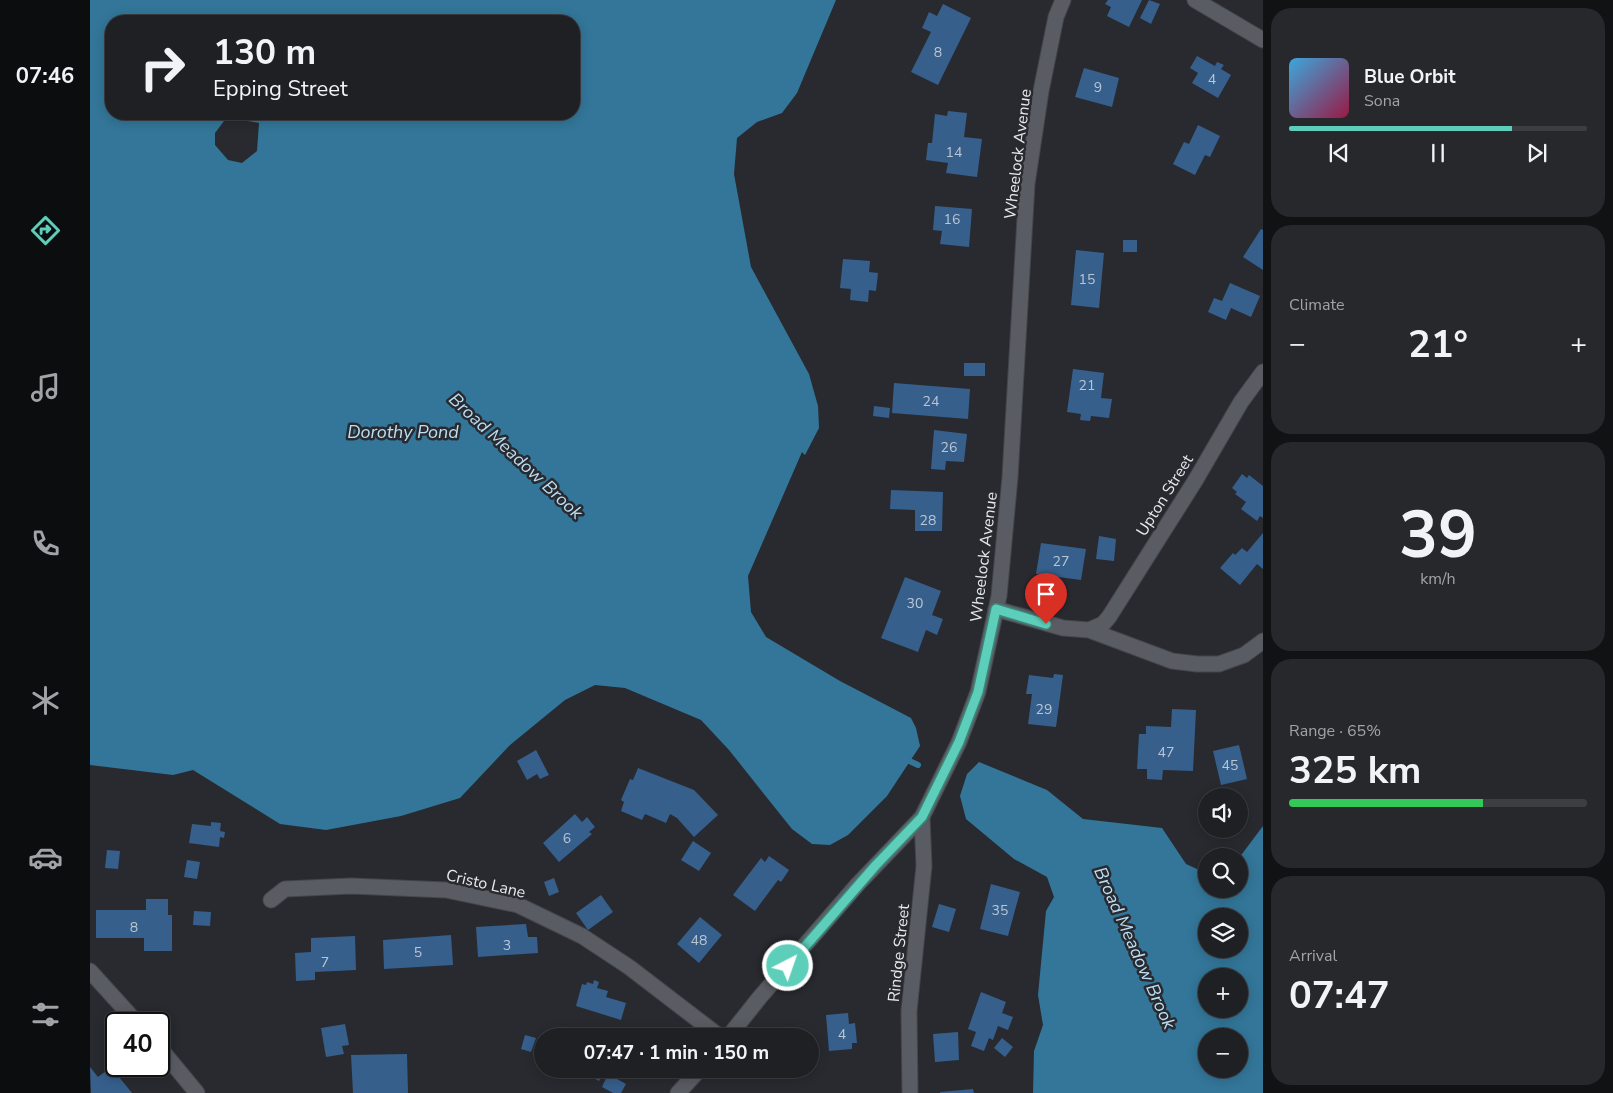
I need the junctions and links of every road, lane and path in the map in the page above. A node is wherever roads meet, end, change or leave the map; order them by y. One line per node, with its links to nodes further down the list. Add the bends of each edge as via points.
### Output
1 (1063, 0): 5 (street, Wheelock Avenue, via 1056,17 1041,90 1027,184 1010,477)
2 (1195, 0): 3 (street)
3 (1263, 40)
4 (1263, 372): 6 (street, Upton Street, via 1241,402 1109,617 1103,624)
5 (996, 609): 6 (street, via 1063,628); 8 (street, Wheelock Avenue, via 978,692 959,742)
6 (1089, 630): 7 (street, via 1172,660 1197,664 1219,664 1244,655)
7 (1263, 641)
8 (922, 817): 13 (street, Wheelock Avenue, via 864,878); 18 (street, Rindge Street, via 924,866 909,1011)
9 (271, 900): 12 (street, Cristo Lane, via 285,889 351,886 446,890 518,906 582,936 629,966)
10 (90, 971): 11 (street)
11 (127, 1012)
12 (709, 1028)
13 (735, 1028)
14 (170, 1060): 16 (street)
15 (692, 1078): 17 (street)
16 (197, 1093)
17 (678, 1093)
18 (910, 1093)

